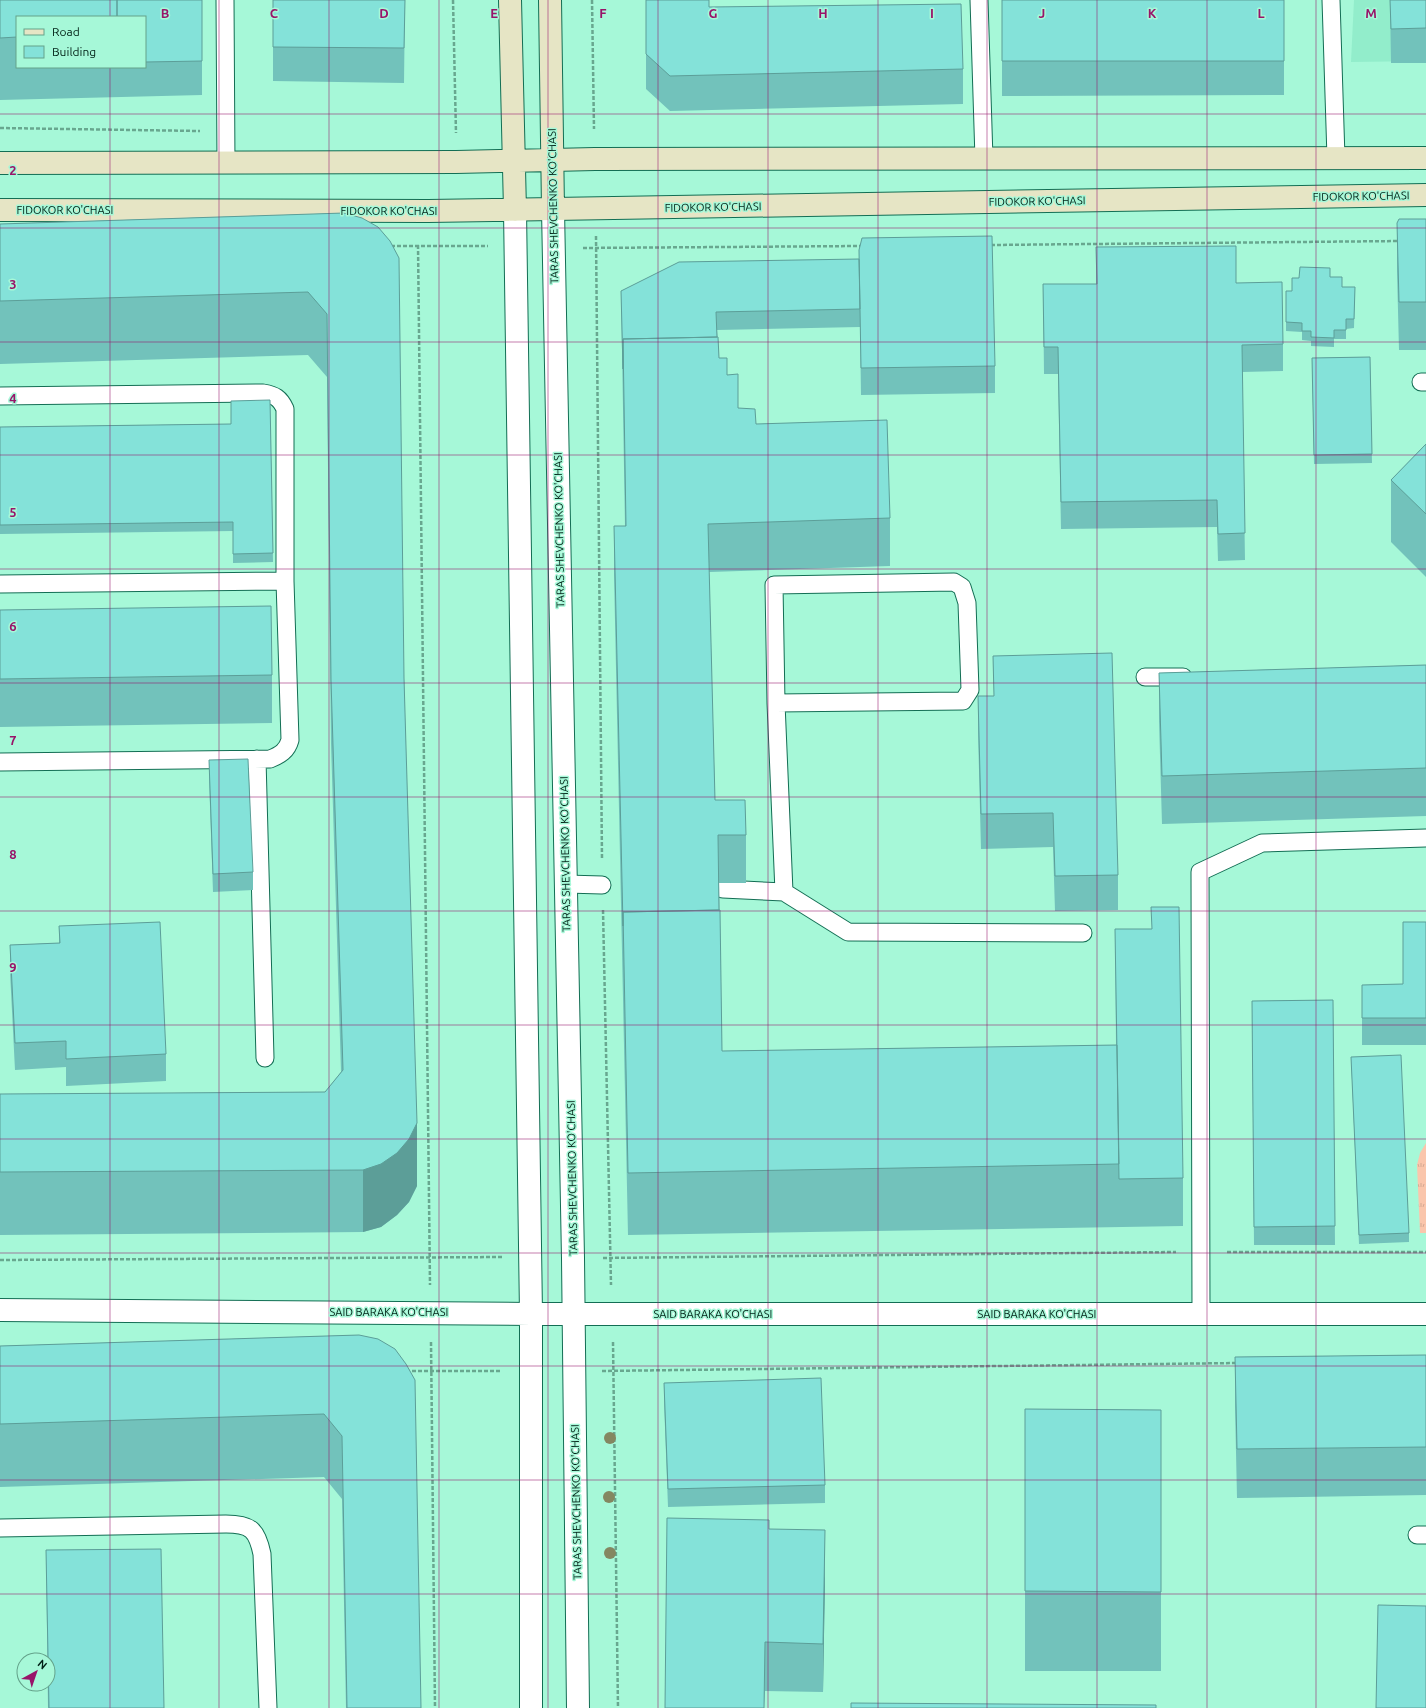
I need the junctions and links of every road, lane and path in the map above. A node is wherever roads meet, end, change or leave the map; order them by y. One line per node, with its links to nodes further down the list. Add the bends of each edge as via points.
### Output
1 (225, 0): 12 (lane)
2 (453, 0): 10 (path)
3 (510, 0): 18 (main road)
4 (550, 0): 17 (main road, TARAS SHEVCHENKO KO'CHASI)
5 (592, 0): 15 (path)
6 (979, 0): 16 (lane)
7 (1332, 0): 13 (lane)
8 (0, 128): 12 (path)
9 (448, 131): 10 (path)
10 (456, 131): 11 (path)
11 (463, 131)
12 (226, 132): 20 (lane)
13 (1336, 158): 14 (main road); 16 (main road)
14 (1426, 158)
15 (595, 159): 16 (main road); 17 (main road)
16 (984, 159)
17 (552, 160): 18 (main road); 22 (main road, TARAS SHEVCHENKO KO'CHASI)
18 (514, 161): 20 (main road); 25 (main road)
19 (0, 163): 20 (main road)
20 (226, 163)
21 (1426, 195): 23 (main road, FIDOKOR KO'CHASI)
22 (554, 209): 23 (main road, FIDOKOR KO'CHASI); 25 (main road, FIDOKOR KO'CHASI); 32 (street, TARAS SHEVCHENKO KO'CHASI)
23 (596, 209): 33 (path)
24 (0, 210): 25 (main road, FIDOKOR KO'CHASI)
25 (515, 210): 30 (street)
26 (1402, 241): 28 (path)
27 (418, 245): 29 (path); 30 (path); 51 (path)
28 (987, 245)
29 (386, 246)
30 (516, 246): 52 (street)
31 (867, 246): 33 (path)
32 (554, 248): 33 (path); 43 (street, TARAS SHEVCHENKO KO'CHASI)
33 (596, 249): 44 (path)
34 (0, 396): 35 (lane, via 263,393 278,397 285,409)
35 (285, 581): 36 (lane); 40 (lane, via 290,740 284,753 270,759)
36 (0, 584)
37 (1145, 677): 38 (lane)
38 (1199, 677)
39 (776, 703): 39 (lane, via 963,701 970,690 967,603 962,587 954,582 774,585); 46 (lane)
40 (257, 760): 41 (lane); 48 (lane)
41 (0, 762)
42 (1426, 838): 49 (lane, via 1262,843 1200,872)
43 (566, 884): 44 (lane); 53 (street, TARAS SHEVCHENKO KO'CHASI)
44 (602, 885): 54 (path)
45 (723, 889): 46 (lane)
46 (784, 892): 47 (lane, via 848,932)
47 (1083, 933)
48 (265, 1058)
49 (1200, 1252): 50 (path); 54 (path); 61 (lane)
50 (1426, 1252)
51 (430, 1256): 52 (path); 55 (path); 57 (path)
52 (530, 1257): 59 (street)
53 (573, 1258): 54 (path); 58 (street, TARAS SHEVCHENKO KO'CHASI)
54 (610, 1258): 60 (path)
55 (0, 1260)
56 (0, 1310): 57 (street, SAID BARAKA KO'CHASI)
57 (430, 1313): 59 (street, SAID BARAKA KO'CHASI); 65 (path)
58 (574, 1313): 59 (street, SAID BARAKA KO'CHASI); 60 (street, SAID BARAKA KO'CHASI); 71 (street, TARAS SHEVCHENKO KO'CHASI)
59 (531, 1314): 70 (street)
60 (612, 1314): 61 (street, SAID BARAKA KO'CHASI); 66 (path)
61 (1201, 1314): 62 (street, SAID BARAKA KO'CHASI)
62 (1426, 1314)
63 (1243, 1363): 66 (path)
64 (399, 1371): 65 (path)
65 (431, 1371): 69 (path)
66 (614, 1371): 72 (path)
67 (0, 1528): 68 (lane, via 241,1524 251,1529 259,1540 262,1554)
68 (268, 1708)
69 (435, 1708)
70 (531, 1708)
71 (578, 1708)
72 (618, 1708)

